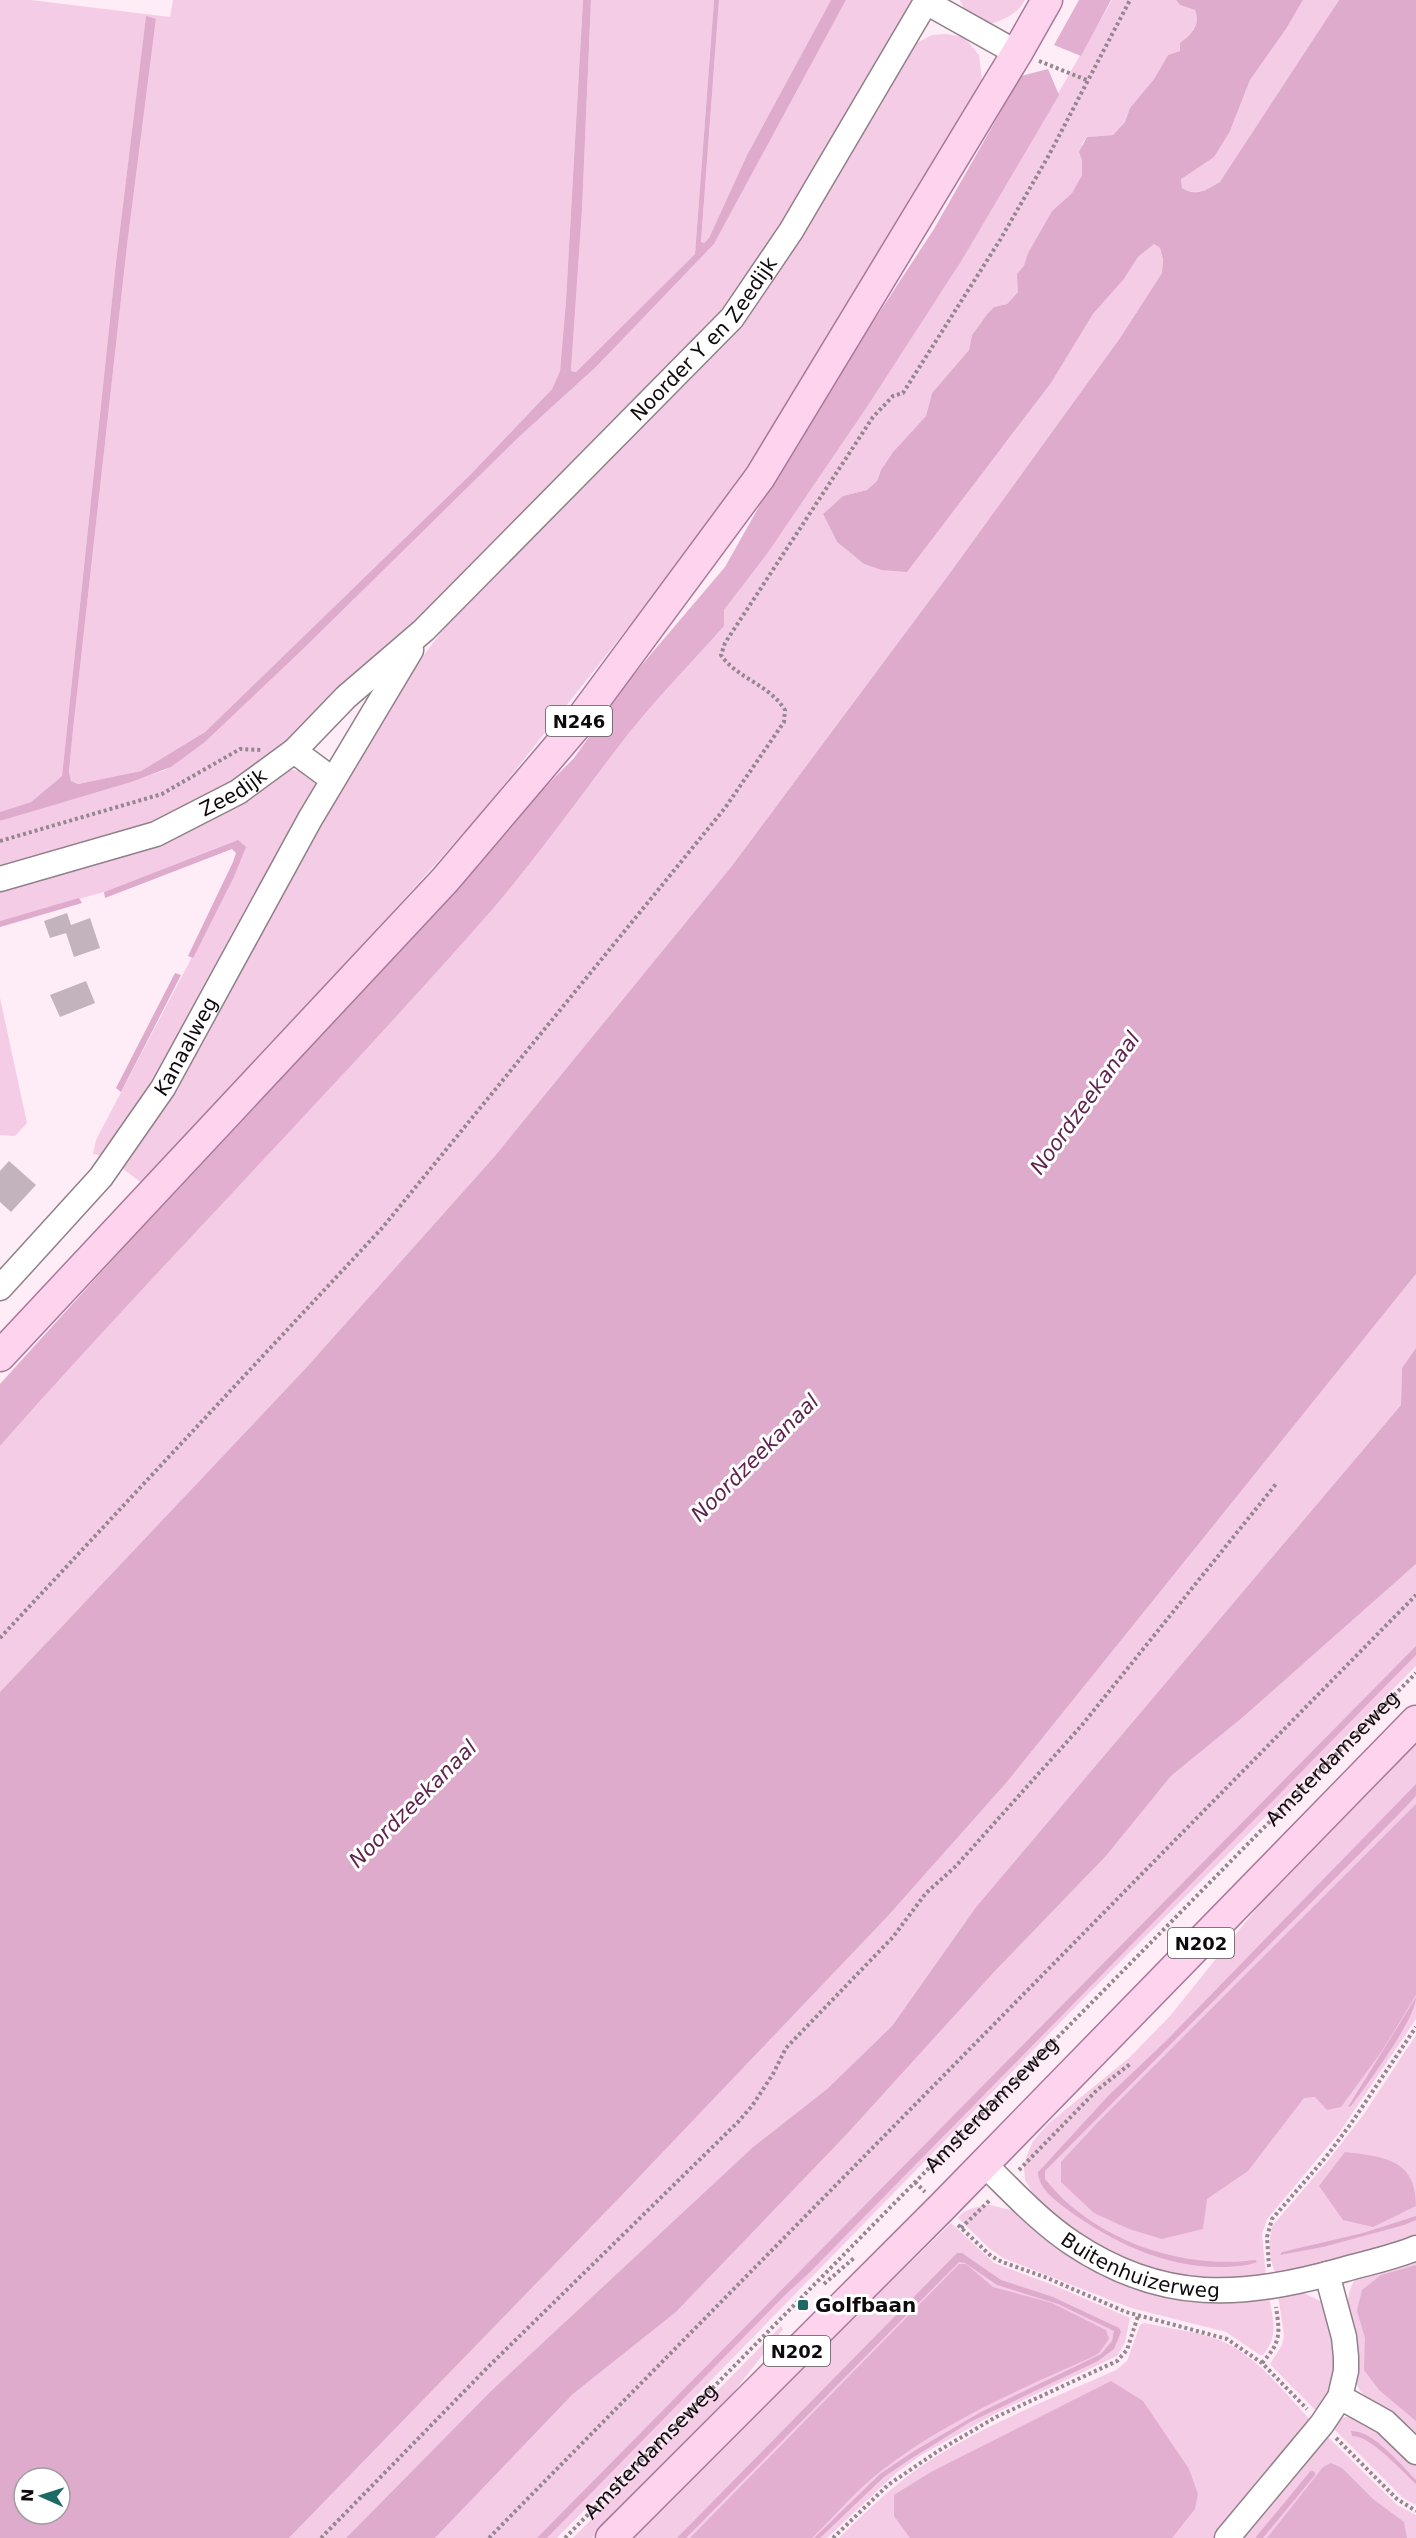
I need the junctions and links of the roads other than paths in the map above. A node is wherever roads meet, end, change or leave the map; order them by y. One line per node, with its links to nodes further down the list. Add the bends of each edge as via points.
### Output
1 (1047, 0): 3 (main road, N246)
2 (926, 1): 3 (street); 4 (street, Noorder Y en Zeedijk, via 791,231 732,318)
3 (1017, 53): 9 (main road, N246, via 760,477 575,727 446,880)
4 (424, 630): 5 (street, Zeedijk, via 346,698); 6 (street, Kanaalweg)
5 (294, 751): 6 (street); 7 (street, Zeedijk, via 238,792 156,834)
6 (332, 779): 8 (street, Kanaalweg, via 163,1088 101,1177)
7 (0, 879)
8 (0, 1288)
9 (0, 1356)
10 (1416, 1720): 11 (main road, Amsterdamseweg / N202)
11 (994, 2174): 13 (street, Buitenhuizerweg, via 1056,2232 1095,2257 1169,2285 1238,2291); 16 (main road, Amsterdamseweg / N202)
12 (1416, 2248): 13 (street, Buitenhuizerweg)
13 (1327, 2274): 14 (street, via 1344,2337 1346,2372)
14 (1341, 2397): 15 (street, via 1385,2422); 17 (street)
15 (1416, 2452)
16 (611, 2538)
17 (1227, 2538)

